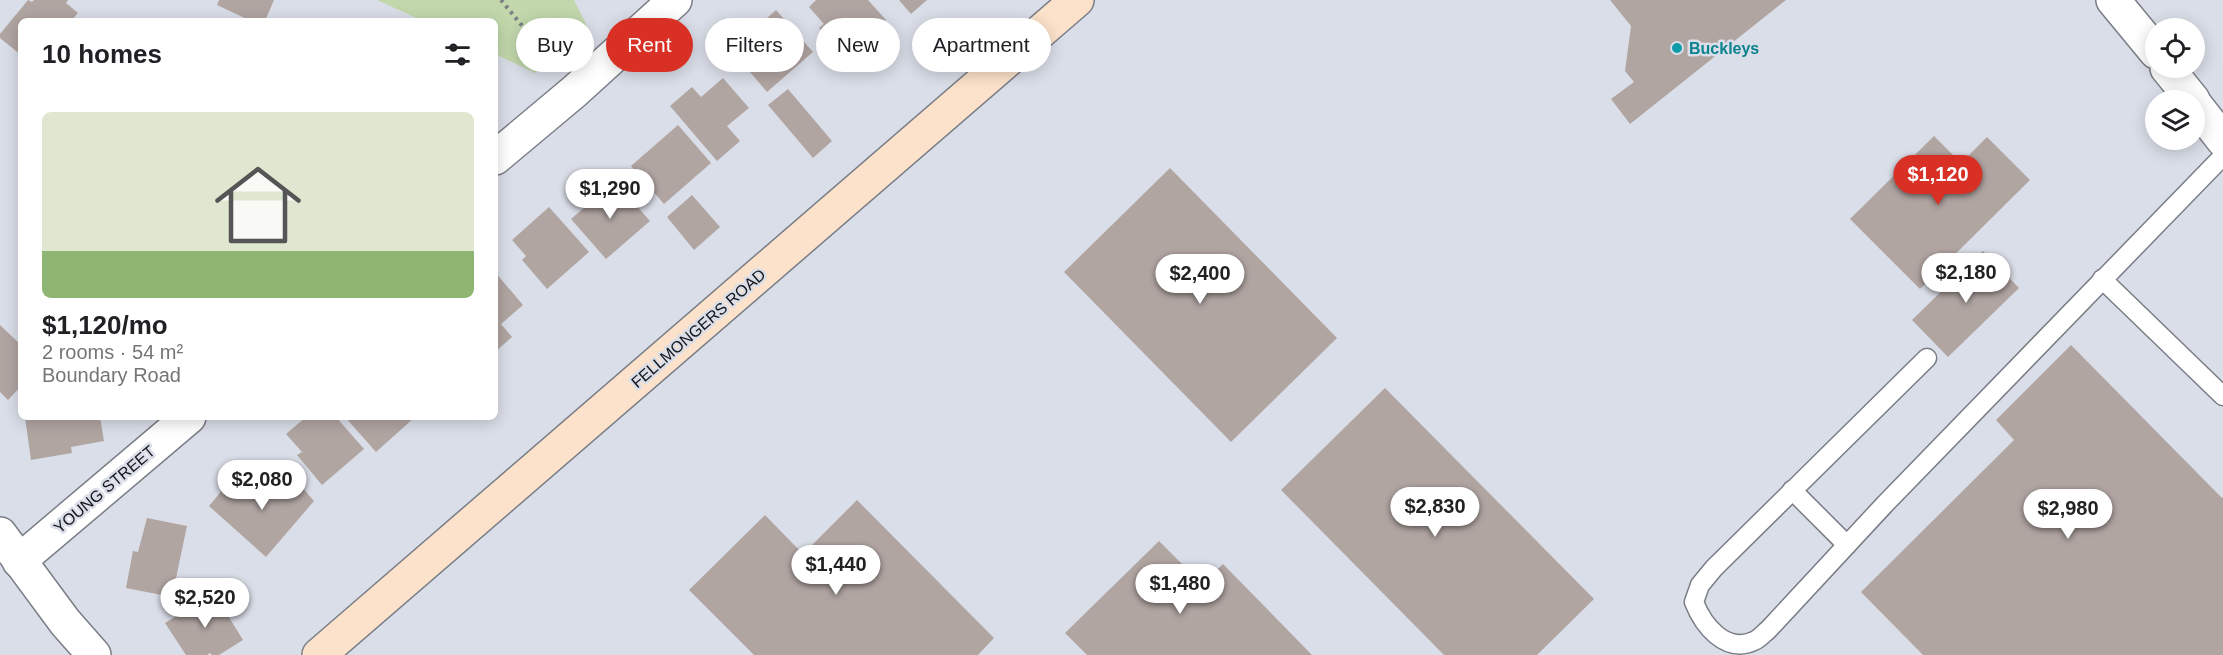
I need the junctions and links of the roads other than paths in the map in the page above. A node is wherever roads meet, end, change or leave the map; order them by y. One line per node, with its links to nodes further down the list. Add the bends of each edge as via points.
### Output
1 (675, 0): 9 (street)
2 (1077, 0): 20 (main road, FELLMONGERS ROAD)
3 (2113, 0): 4 (street)
4 (2145, 39)
5 (2175, 78): 6 (street)
6 (2184, 90)
7 (2205, 116): 8 (street)
8 (2223, 140)
9 (498, 155)
10 (2223, 156): 11 (lane)
11 (2102, 279): 13 (lane); 17 (lane)
12 (1927, 358): 15 (lane)
13 (2223, 396)
14 (185, 420): 18 (street, YOUNG STREET)
15 (1792, 490): 17 (lane); 17 (lane, via 1700,585 1694,602 1700,618 1720,639 1735,645 1754,641)
16 (0, 534): 18 (street)
17 (1847, 545)
18 (19, 561): 19 (street)
19 (94, 655)
20 (319, 655)

